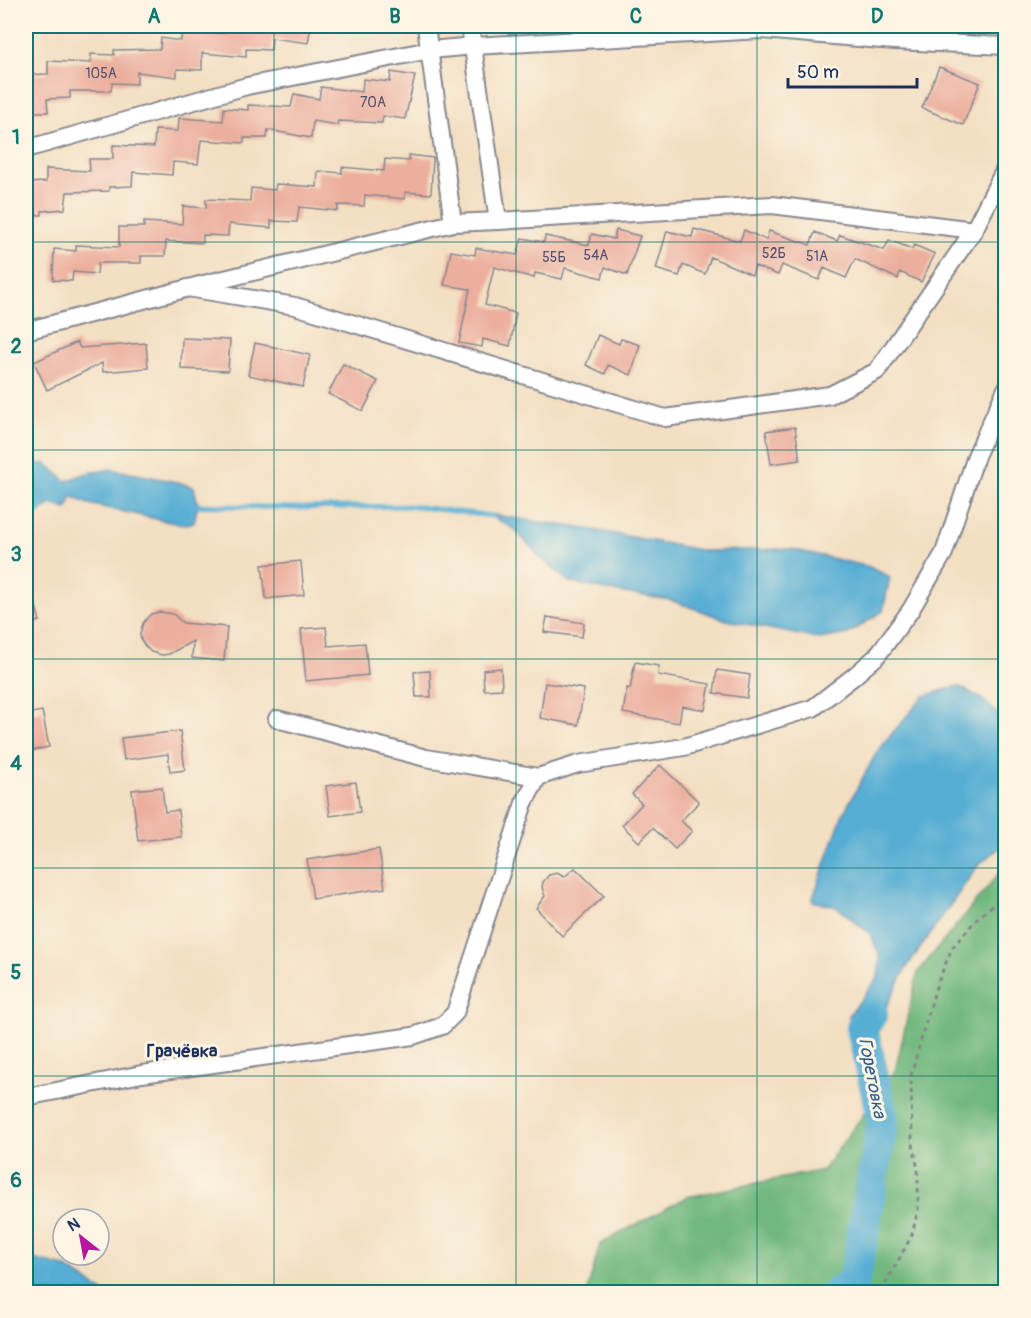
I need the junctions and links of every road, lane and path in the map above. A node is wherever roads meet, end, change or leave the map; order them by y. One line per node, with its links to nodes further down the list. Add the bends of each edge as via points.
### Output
1 (426, 26): 5 (lane)
2 (470, 26): 3 (lane)
3 (474, 46): 4 (lane, via 762,30); 5 (lane); 8 (lane)
4 (1005, 46)
5 (430, 50): 6 (lane, via 247,86); 9 (lane)
6 (26, 149)
7 (1005, 166): 10 (lane)
8 (498, 220): 9 (lane); 10 (lane, via 772,205)
9 (453, 223): 11 (lane)
10 (974, 231): 11 (lane, via 877,371 830,395 665,418 295,306)
11 (188, 288): 12 (lane)
12 (26, 331)
13 (1005, 389): 15 (lane, via 976,456 944,553 910,611 876,657 853,677 813,708 684,747 578,765)
14 (277, 719): 15 (lane, via 426,758)
15 (538, 777): 17 (lane, via 524,803 455,1013 442,1026 413,1036 142,1074)
16 (1005, 892): 18 (path, via 952,948 936,987 911,1075 918,1209 912,1235)
17 (26, 1097)
18 (881, 1293)

